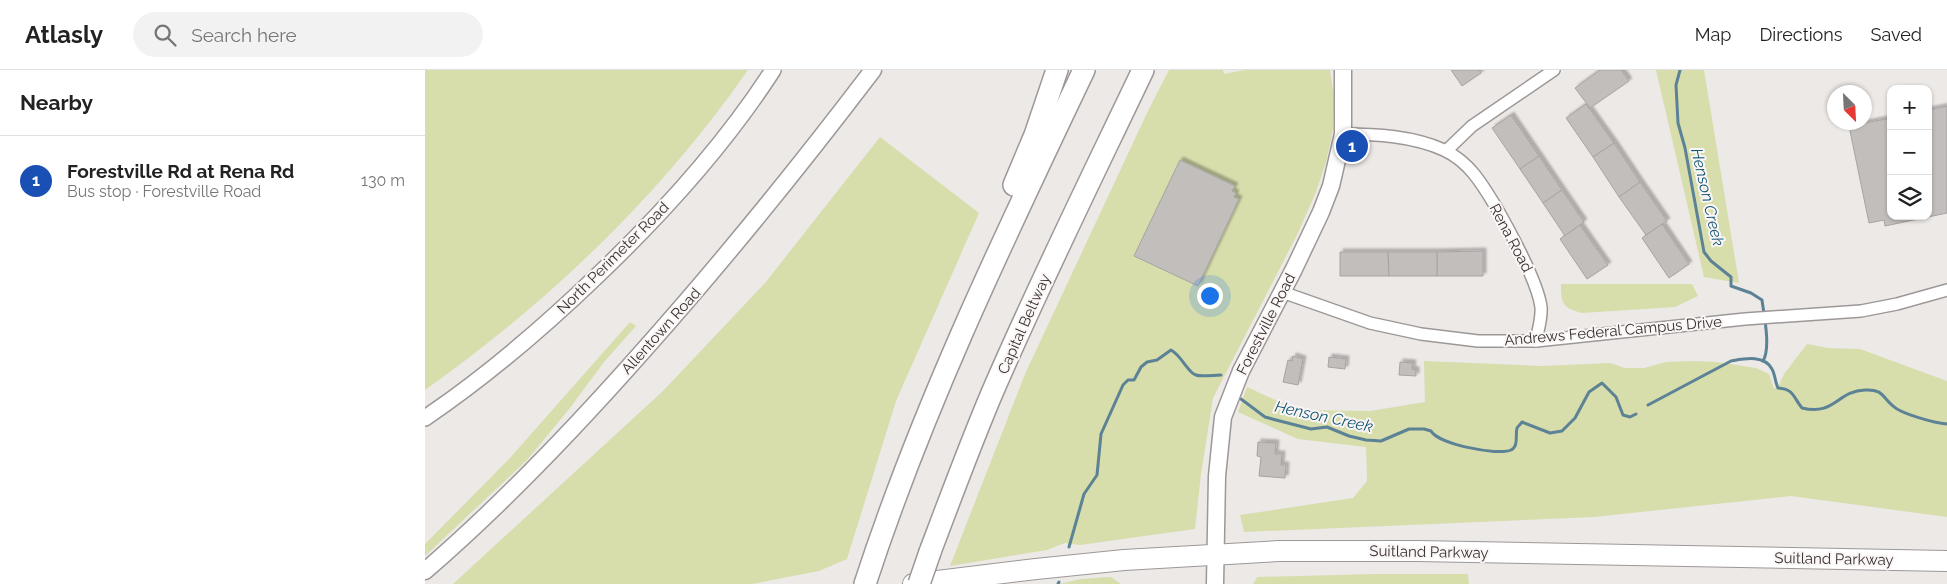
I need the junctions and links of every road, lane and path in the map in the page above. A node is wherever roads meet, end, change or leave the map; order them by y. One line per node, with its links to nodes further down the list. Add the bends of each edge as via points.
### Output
1 (773, 70): 14 (street, North Perimeter Road, via 703,164 642,233 544,326)
2 (873, 70): 17 (main road, Allentown Road, via 755,222 626,370 513,490)
3 (1057, 70): 11 (highway, via 1013,188)
4 (1084, 70): 11 (highway)
5 (1143, 70): 20 (highway, Capital Beltway, bridge, via 1049,266 997,384)
6 (1343, 70): 8 (main road, Forestville Road)
7 (1554, 70): 9 (street, via 1472,126)
8 (1343, 134): 9 (street, Rena Road, via 1411,139); 12 (main road, Forestville Road, via 1324,204)
9 (1446, 151): 13 (street, Rena Road, via 1474,173 1529,272 1541,307)
10 (1947, 290): 13 (street, Andrews Federal Campus Drive, via 1879,308)
11 (980, 291): 18 (highway, via 943,377)
12 (1282, 292): 13 (street, Andrews Federal Campus Drive, via 1370,323 1421,334 1479,342); 15 (main road, Forestville Road, via 1241,372 1223,417 1217,476)
13 (1536, 341)
14 (425, 418)
15 (1215, 554): 16 (highway, Suitland Parkway, via 1380,551); 19 (highway, Suitland Parkway, via 1061,566); 21 (main road, Forestville Road)
16 (1947, 561)
17 (425, 571)
18 (865, 584)
19 (913, 584)
20 (919, 584)
21 (1215, 584)

